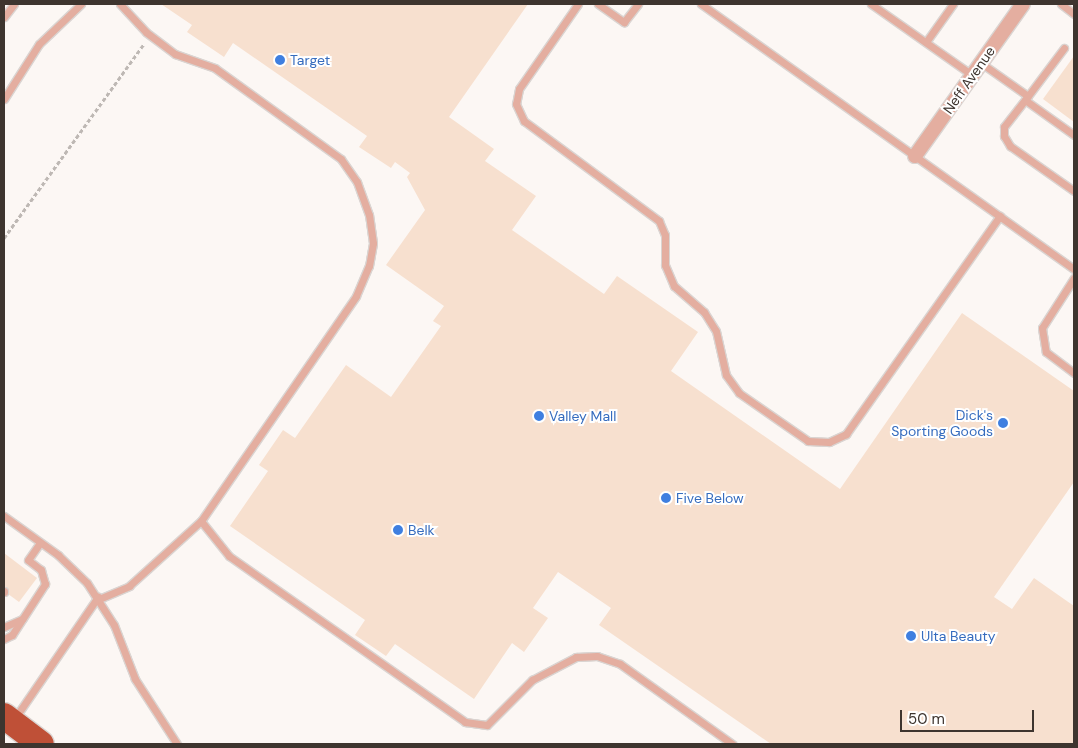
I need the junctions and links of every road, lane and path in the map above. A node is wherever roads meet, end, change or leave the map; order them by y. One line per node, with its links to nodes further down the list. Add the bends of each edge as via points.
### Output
1 (14, 4): 13 (lane)
2 (81, 4): 20 (lane, via 39,44)
3 (120, 4): 14 (lane)
4 (578, 4): 24 (lane, via 518,89 516,104 524,121 659,221 665,235 665,265 674,286 704,312 716,331 726,375 739,393 808,441 828,442 846,434)
5 (598, 4): 6 (lane, via 624,22)
6 (638, 4)
7 (701, 4): 22 (lane)
8 (871, 4): 15 (lane)
9 (953, 4): 15 (lane)
10 (1023, 4): 17 (street, Neff Avenue)
11 (1061, 4): 12 (lane)
12 (1074, 14)
13 (4, 17)
14 (150, 35): 25 (path); 30 (lane, via 174,54 215,68 341,159 359,189 369,215 373,243 369,266 356,296)
15 (926, 42): 18 (lane)
16 (1064, 48): 19 (lane)
17 (981, 63): 18 (street, Neff Avenue); 19 (lane)
18 (972, 75): 22 (street, Neff Avenue)
19 (1027, 98): 21 (lane); 23 (lane, via 1004,127 1004,136 1010,146)
20 (4, 100)
21 (1074, 135)
22 (914, 156): 24 (lane)
23 (1074, 191)
24 (1000, 216): 26 (lane)
25 (4, 238)
26 (1074, 268)
27 (1074, 278): 28 (lane, via 1042,328 1046,352)
28 (1074, 373)
29 (4, 516): 31 (lane)
30 (200, 521): 34 (lane, via 129,586); 41 (lane, via 229,556 465,722 487,725 532,680 576,657 596,656 620,664)
31 (40, 543): 32 (lane); 34 (lane, via 73,569)
32 (28, 560): 33 (lane); 35 (lane, via 41,570 45,584)
33 (22, 567)
34 (98, 598): 38 (lane); 40 (lane, via 114,625 131,673)
35 (25, 617): 36 (lane); 37 (lane, via 12,635)
36 (4, 627)
37 (4, 639)
38 (8, 719): 39 (highway)
39 (41, 744)
40 (177, 744)
41 (732, 744)

